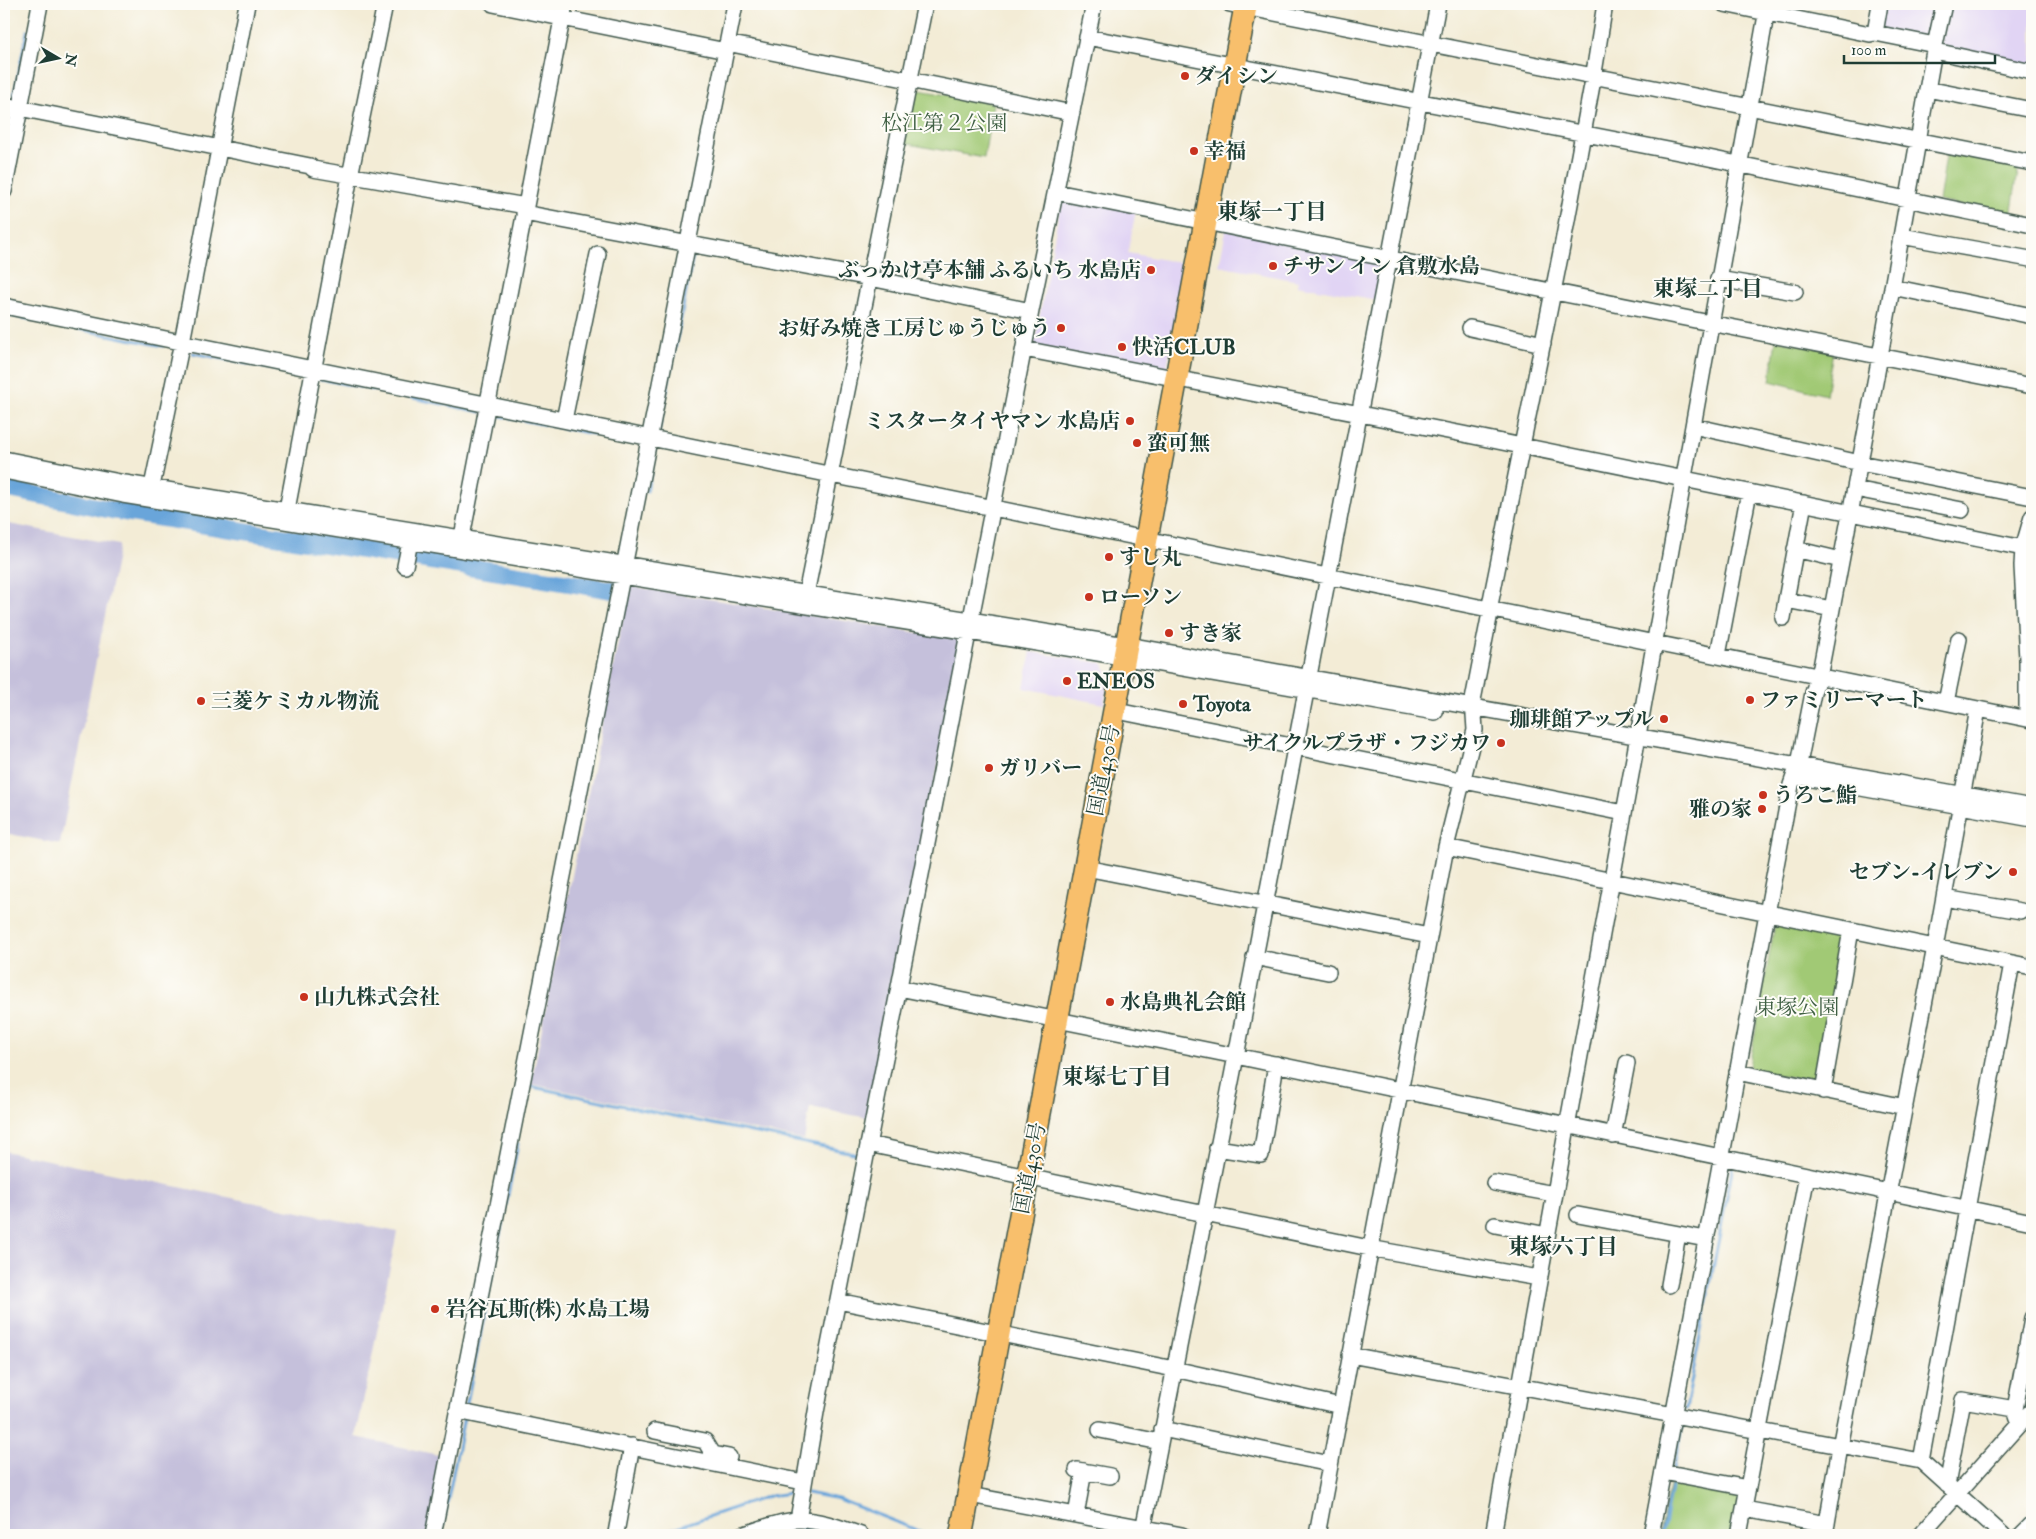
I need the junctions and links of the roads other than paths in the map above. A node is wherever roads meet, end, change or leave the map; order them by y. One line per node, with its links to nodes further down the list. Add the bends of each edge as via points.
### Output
1 (40, 4): 29 (street)
2 (247, 4): 34 (street)
3 (385, 4): 37 (street)
4 (493, 4): 15 (street)
5 (735, 4): 19 (street)
6 (925, 4): 24 (street)
7 (1094, 4): 17 (street)
8 (1438, 4): 18 (street)
9 (1605, 4): 23 (street)
10 (1724, 4): 14 (street)
11 (1880, 4): 16 (street)
12 (1944, 4): 20 (street)
13 (1247, 5): 18 (street); 21 (highway, 国道430号)
14 (1767, 8): 16 (street); 28 (street)
15 (564, 11): 19 (street); 41 (street)
16 (1875, 33): 20 (street)
17 (1090, 38): 21 (street); 31 (street)
18 (1430, 44): 23 (street); 26 (street)
19 (726, 47): 24 (street); 45 (street)
20 (1935, 48): 22 (street); 25 (street)
21 (1240, 67): 26 (street); 42 (highway, 国道430号)
22 (2032, 72)
23 (1593, 76): 28 (street); 32 (street)
24 (910, 80): 31 (street); 49 (street)
25 (1927, 89): 30 (street); 33 (street)
26 (1419, 102): 32 (street); 47 (street)
27 (4, 104): 29 (street)
28 (1750, 107): 33 (street); 36 (street)
29 (20, 108): 34 (street); 38 (street)
30 (2032, 110)
31 (1072, 113): 39 (street)
32 (1583, 133): 36 (street); 52 (street)
33 (1918, 140): 35 (street); 40 (street)
34 (218, 147): 37 (street); 59 (street)
35 (2032, 163)
36 (1738, 165): 40 (street); 50 (street)
37 (354, 177): 41 (street); 63 (street)
38 (4, 191)
39 (1059, 192): 42 (street); 55 (street)
40 (1908, 199): 43 (street); 44 (street)
41 (525, 209): 45 (street); 66 (street)
42 (1212, 223): 47 (street); 64 (highway, 国道430号)
43 (2032, 225)
44 (1901, 236): 48 (street); 51 (street)
45 (689, 244): 49 (street); 70 (street)
46 (598, 254): 68 (street)
47 (1388, 258): 52 (street); 67 (street)
48 (2030, 258)
49 (870, 278): 55 (street); 75 (street)
50 (1718, 279): 53 (street); 57 (street)
51 (1892, 287): 56 (street); 62 (street)
52 (1552, 291): 57 (street); 60 (street)
53 (1795, 292)
54 (4, 306): 59 (street)
55 (1031, 311): 61 (street)
56 (2032, 316)
57 (1710, 324): 62 (street); 69 (street)
58 (1470, 328): 60 (street)
59 (182, 342): 63 (street); 79 (street)
60 (1543, 344): 71 (street)
61 (1028, 350): 64 (street); 83 (street)
62 (1880, 356): 65 (street); 73 (street)
63 (315, 374): 66 (street); 85 (street)
64 (1182, 380): 67 (street); 87 (highway, 国道430号)
65 (2032, 386)
66 (485, 410): 68 (street); 90 (street)
67 (1359, 414): 71 (street); 95 (street)
68 (564, 420): 70 (street)
69 (1693, 426): 73 (street); 76 (street)
70 (652, 441): 75 (street); 94 (street)
71 (1522, 447): 76 (street); 99 (street)
72 (4, 459): 79 (street)
73 (1860, 463): 77 (street); 80 (street)
74 (4, 471): 79 (street)
75 (830, 479): 83 (street); 96 (street)
76 (1684, 479): 78 (street); 103 (street)
77 (1855, 489): 82 (street); 84 (street)
78 (1749, 492): 81 (street); 105 (street)
79 (150, 494): 85 (street)
80 (2032, 497)
81 (1804, 503): 84 (street); 91 (street)
82 (1962, 510)
83 (995, 511): 87 (street); 101 (street)
84 (1850, 512): 89 (street); 92 (street)
85 (286, 516): 88 (street)
86 (2032, 517): 89 (street)
87 (1152, 539): 95 (street); 104 (highway, 国道430号)
88 (410, 541): 90 (street); 93 (street)
89 (2027, 542): 112 (street)
90 (460, 544): 94 (street)
91 (1795, 549): 92 (street); 97 (street)
92 (1841, 560): 98 (street)
93 (406, 566)
94 (624, 570): 96 (street); 174 (street)
95 (1326, 580): 99 (street); 107 (street)
96 (805, 599): 101 (street)
97 (1786, 600): 98 (street); 100 (street)
98 (1832, 609): 106 (street)
99 (1490, 613): 103 (street); 111 (street, via 1473,700)
100 (1783, 618)
101 (970, 626): 104 (street); 135 (street)
102 (1959, 639): 108 (street)
103 (1653, 646): 105 (street); 113 (street)
104 (1131, 652): 107 (street); 109 (highway, 国道430号); 136 (highway, 国道430号)
105 (1718, 655): 106 (street)
106 (1817, 680): 108 (street); 115 (street)
107 (1307, 684): 111 (street); 114 (street)
108 (1946, 702): 110 (street)
109 (1127, 713): 114 (street); 122 (highway, 国道430号)
110 (1977, 713): 112 (street); 117 (street)
111 (1474, 714): 113 (street); 116 (street, via 1475,730)
112 (2030, 719)
113 (1637, 743): 115 (street); 119 (street)
114 (1295, 746): 116 (street); 125 (street)
115 (1796, 771): 117 (street); 127 (street)
116 (1462, 780): 119 (street); 121 (street)
117 (1961, 800): 118 (street); 120 (street); 124 (street)
118 (2032, 807)
119 (1624, 813): 123 (street)
120 (2032, 819)
121 (1446, 847): 123 (street); 129 (street)
122 (1096, 870): 125 (street); 136 (highway, 国道430号)
123 (1611, 881): 127 (street); 144 (street)
124 (1944, 898): 126 (street); 130 (street)
125 (1264, 904): 129 (street); 131 (street)
126 (2021, 911)
127 (1767, 912): 128 (street); 140 (street)
128 (1851, 930): 130 (street); 142 (street)
129 (1429, 936): 141 (street)
130 (1935, 947): 132 (street); 143 (street)
131 (1254, 957): 134 (street); 137 (street)
132 (2012, 963): 133 (street); 154 (street)
133 (2032, 967)
134 (1328, 972)
135 (903, 989): 136 (street); 146 (street)
136 (1063, 1020): 137 (street); 150 (highway, 国道430号)
137 (1236, 1056): 139 (street); 147 (street)
138 (1627, 1063): 145 (street)
139 (1276, 1064): 141 (street); 147 (street, via 1261,1155)
140 (1737, 1072): 142 (street); 148 (street)
141 (1400, 1090): 144 (street); 162 (street)
142 (1823, 1091): 143 (street)
143 (1905, 1107): 152 (street)
144 (1566, 1126): 145 (street); 153 (street)
145 (1613, 1136): 148 (street)
146 (872, 1145): 150 (street); 165 (street)
147 (1217, 1148): 155 (street)
148 (1721, 1157): 149 (street); 161 (street)
149 (1807, 1175): 152 (street); 179 (street)
150 (1034, 1178): 155 (street); 167 (highway, 国道430号)
151 (1494, 1183): 153 (street)
152 (1889, 1193): 154 (street); 182 (street)
153 (1554, 1194): 160 (street)
154 (1967, 1209): 157 (street); 183 (street)
155 (1204, 1214): 162 (street); 169 (street)
156 (1578, 1215): 159 (street)
157 (2032, 1222)
158 (1495, 1225): 160 (street)
159 (1678, 1234): 161 (street); 164 (street)
160 (1547, 1235): 163 (street)
161 (1706, 1240): 175 (street)
162 (1369, 1248): 163 (street); 168 (street)
163 (1539, 1278): 170 (street)
164 (1669, 1284)
165 (842, 1302): 167 (street); 187 (street)
166 (2032, 1318): 172 (street)
167 (1004, 1335): 169 (street); 190 (highway, 国道430号); 202 (highway, 国道430号)
168 (1350, 1355): 170 (street); 171 (street)
169 (1174, 1369): 171 (street); 180 (street)
170 (1520, 1386): 175 (street); 206 (street)
171 (1341, 1406): 184 (street)
172 (2016, 1409): 176 (street); 189 (street, via 1963,1400)
173 (2032, 1410): 176 (street)
174 (463, 1412): 181 (street); 199 (street)
175 (1674, 1416): 179 (street); 185 (street)
176 (2020, 1424): 189 (street)
177 (1100, 1430): 180 (street)
178 (654, 1431): 187 (street, via 705,1441 713,1454)
179 (1759, 1432): 182 (street); 188 (street)
180 (1161, 1436): 184 (street); 198 (street)
181 (632, 1446): 187 (street); 197 (street)
182 (1840, 1447): 183 (street); 195 (street)
183 (1921, 1461): 189 (street)
184 (1330, 1464): 205 (street)
185 (1663, 1472): 188 (street); 207 (street)
186 (1110, 1476): 192 (street, via 1081,1470)
187 (802, 1485): 193 (street)
188 (1748, 1488): 191 (street)
189 (1953, 1489): 209 (street); 210 (street)
190 (980, 1497): 192 (street); 203 (highway, 国道430号)
191 (1744, 1509): 195 (street); 208 (street)
192 (1076, 1515): 198 (street)
193 (798, 1520): 196 (street); 200 (street)
194 (2032, 1524): 211 (street)
195 (1826, 1530)
196 (830, 1531): 201 (street)
197 (616, 1532)
198 (1142, 1532): 204 (street)
199 (434, 1535)
200 (741, 1535)
201 (860, 1535)
202 (961, 1535)
203 (973, 1535)
204 (1182, 1535)
205 (1316, 1535)
206 (1493, 1535)
207 (1651, 1535)
208 (1739, 1535)
209 (1920, 1535)
210 (2003, 1535)
211 (2021, 1535)

